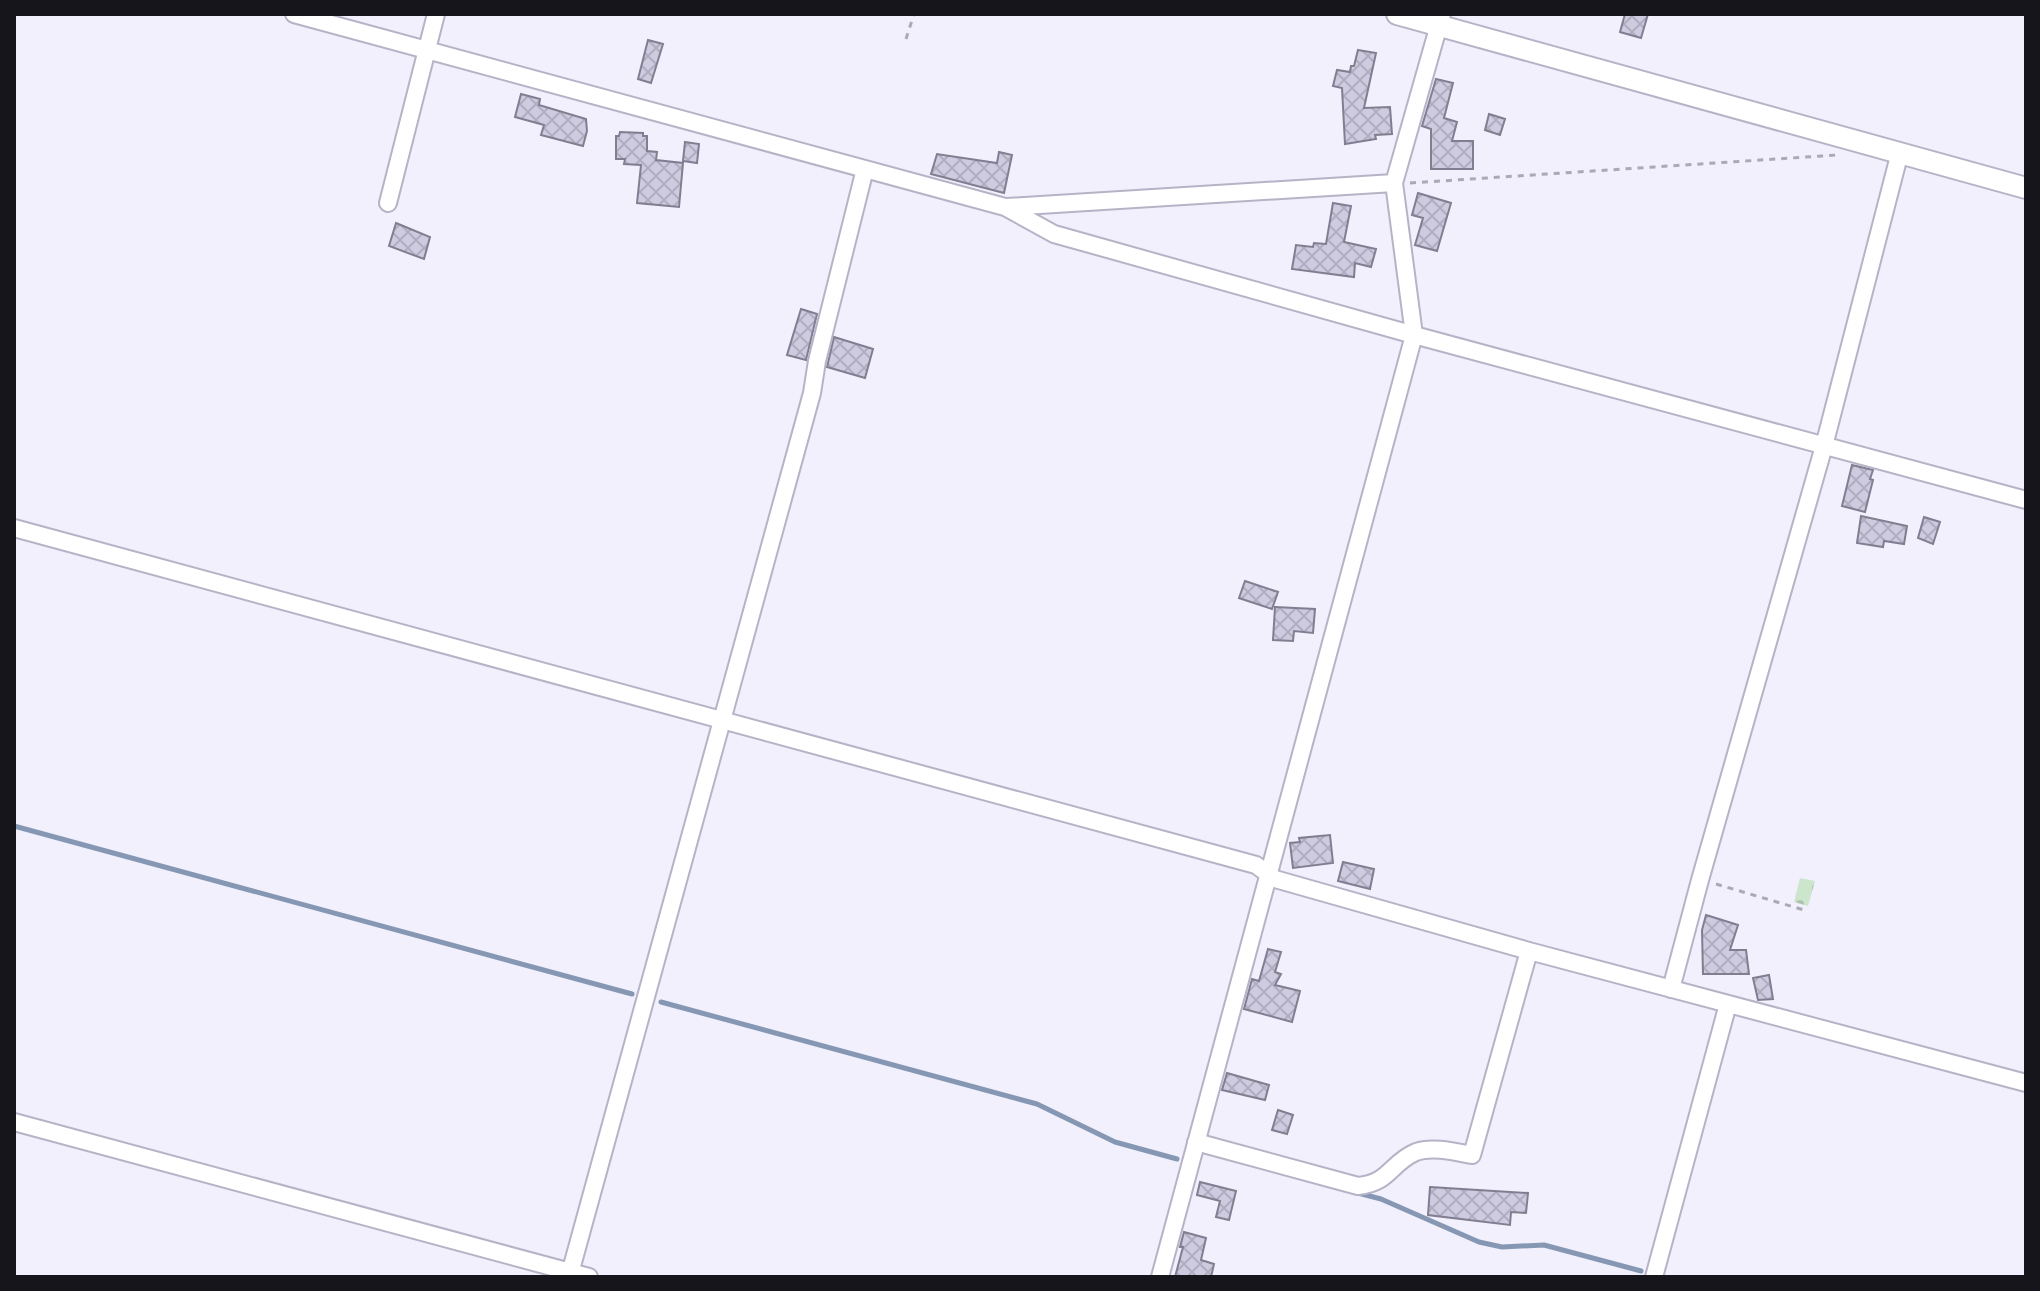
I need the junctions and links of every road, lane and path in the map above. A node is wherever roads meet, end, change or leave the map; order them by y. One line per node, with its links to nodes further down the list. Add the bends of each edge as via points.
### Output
1 (294, 14): 7 (street)
2 (436, 14): 7 (street)
3 (914, 14): 6 (path)
4 (1397, 14): 5 (street)
5 (1440, 20): 8 (street); 11 (street)
6 (906, 39)
7 (427, 50): 10 (street); 13 (street)
8 (1852, 139): 9 (street); 11 (path, via 1847,152 1832,157)
9 (1900, 152): 12 (street); 16 (street)
10 (865, 169): 14 (street); 19 (street, via 812,393)
11 (1394, 183): 14 (street); 15 (street)
12 (2026, 188)
13 (388, 203)
14 (1005, 207): 15 (street, via 1054,234)
15 (1414, 335): 16 (street); 20 (street)
16 (1824, 446): 17 (street); 21 (street)
17 (2026, 500)
18 (14, 528): 19 (street)
19 (723, 721): 20 (street, via 1256,865); 29 (street)
20 (1267, 874): 23 (street); 28 (street)
21 (1700, 880): 22 (path); 24 (street)
22 (1804, 910)
23 (1529, 951): 24 (street); 28 (street, via 1472,1155 1418,1151 1384,1180 1358,1186)
24 (1671, 989): 25 (street)
25 (1728, 1004): 26 (street); 32 (street)
26 (2026, 1083)
27 (14, 1122): 29 (street)
28 (1196, 1142): 31 (street)
29 (570, 1274): 30 (street)
30 (589, 1277)
31 (1160, 1277)
32 (1654, 1277)

